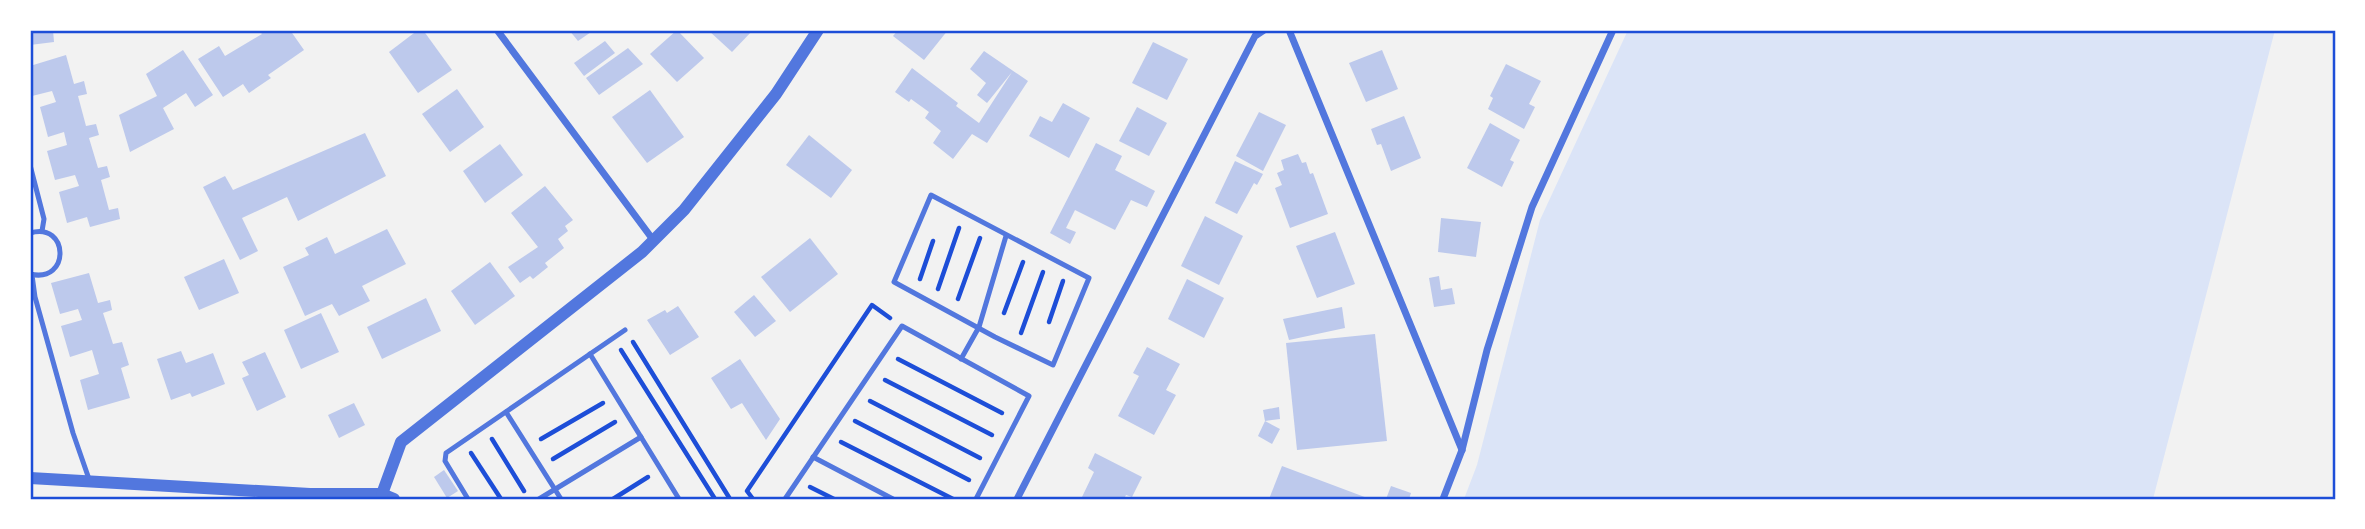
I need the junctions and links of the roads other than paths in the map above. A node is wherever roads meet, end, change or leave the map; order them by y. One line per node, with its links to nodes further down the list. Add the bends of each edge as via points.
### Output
1 (497, 30): 10 (street)
2 (818, 30): 10 (street, via 776,94)
3 (1264, 30): 31 (street, via 1255,36)
4 (1289, 30): 18 (street)
5 (1613, 30): 18 (street, via 1532,207 1487,350)
6 (30, 165): 7 (lane, via 44,219)
7 (41, 231): 8 (lane); 11 (lane, via 54,238 60,258 52,270 40,276)
8 (30, 233)
9 (1006, 236): 12 (lane); 12 (lane, via 1089,278 1053,365); 12 (lane, via 931,195 894,282)
10 (654, 241): 23 (street, via 401,442)
11 (31, 274): 21 (lane)
12 (979, 327): 15 (lane)
13 (625, 330): 14 (lane)
14 (590, 354): 16 (lane); 17 (lane)
15 (961, 359): 19 (lane, via 902,326); 30 (lane, via 1029,396)
16 (506, 412): 22 (lane); 24 (lane, via 446,453 445,461)
17 (641, 437): 22 (lane); 27 (lane)
18 (1462, 450): 32 (street)
19 (813, 457): 28 (lane); 29 (lane)
20 (30, 478): 21 (street)
21 (90, 482): 23 (street)
22 (555, 490): 25 (lane); 26 (lane)
23 (388, 497)
24 (468, 499)
25 (539, 499)
26 (561, 499)
27 (679, 499)
28 (785, 499)
29 (893, 499)
30 (976, 499)
31 (1017, 499)
32 (1443, 499)

